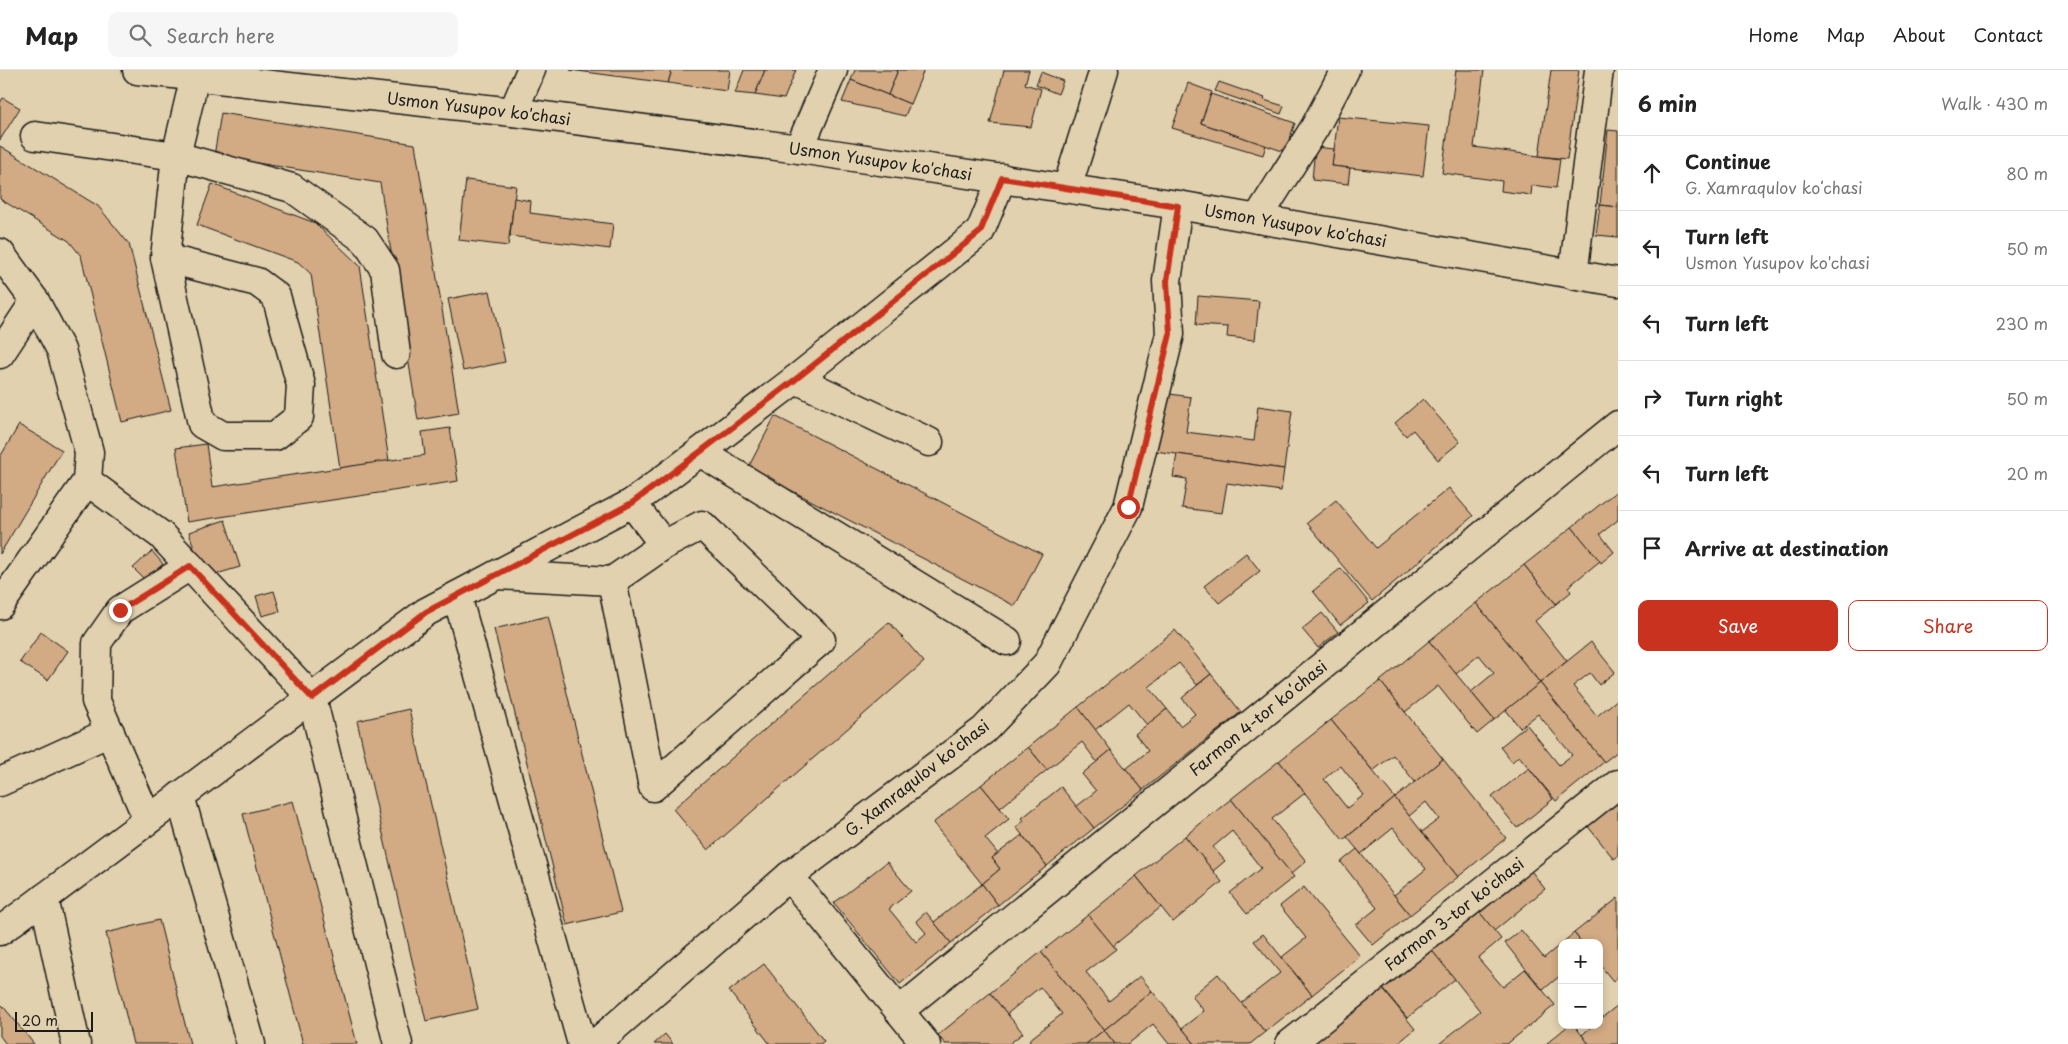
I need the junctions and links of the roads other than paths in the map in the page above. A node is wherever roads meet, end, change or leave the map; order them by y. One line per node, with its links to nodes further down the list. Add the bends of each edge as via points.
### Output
1 (138, 70): 7 (street, Usmon Yusupov ko'chasi)
2 (531, 70): 9 (street)
3 (833, 70): 11 (street)
4 (1104, 70): 14 (street)
5 (1346, 70): 16 (street, via 1315,127)
6 (1599, 70): 19 (street)
7 (195, 76): 8 (street, Usmon Yusupov ko'chasi); 12 (street)
8 (275, 77): 9 (street, Usmon Yusupov ko'chasi)
9 (513, 112): 11 (street, Usmon Yusupov ko'chasi)
10 (35, 136): 12 (street)
11 (799, 149): 13 (street, Usmon Yusupov ko'chasi)
12 (176, 156): 18 (street); 23 (street, via 292,188 365,240 385,270)
13 (1002, 178): 14 (street, Usmon Yusupov ko'chasi); 24 (street, via 980,232)
14 (1068, 188): 15 (street, Usmon Yusupov ko'chasi)
15 (1178, 206): 16 (street, Usmon Yusupov ko'chasi); 43 (street, G. Xamraqulov koʻchasi, via 1167,281 1170,334 1128,507 1047,664 984,730)
16 (1257, 219): 19 (street, Usmon Yusupov ko'chasi)
17 (0, 253): 21 (street)
18 (165, 258): 18 (street, via 202,424 223,436 275,436 299,417 301,385 276,296 257,282)
19 (1572, 275): 20 (street, Usmon Yusupov ko'chasi)
20 (1618, 282)
21 (35, 301): 22 (street); 28 (street, via 61,350 89,452)
22 (0, 354)
23 (396, 354)
24 (796, 379): 26 (street); 27 (street)
25 (1618, 425): 46 (street, Farmon 4-tor koʻchasi)
26 (929, 442)
27 (700, 452): 29 (street); 36 (street)
28 (87, 481): 31 (street, via 161,535); 35 (street)
29 (632, 503): 30 (street); 32 (street)
30 (664, 545): 33 (street); 33 (street, via 702,525 822,640 653,787)
31 (190, 566): 37 (street); 38 (street, via 120,610 97,643 96,700)
32 (496, 575): 33 (street); 34 (street)
33 (612, 581)
34 (457, 596): 37 (street, via 426,612); 50 (street)
35 (0, 605)
36 (1007, 641)
37 (312, 698): 41 (street); 49 (street)
38 (110, 732): 39 (street); 42 (street)
39 (0, 782)
40 (1618, 784): 53 (street, Farmon 3-tor koʻchasi)
41 (180, 796): 42 (street); 48 (street)
42 (148, 820): 44 (street)
43 (789, 876): 46 (street); 51 (street, G. Xamraqulov koʻchasi)
44 (44, 898): 45 (street); 47 (street)
45 (0, 931)
46 (899, 1010): 52 (street)
47 (76, 1044)
48 (251, 1044)
49 (398, 1044)
50 (582, 1044)
51 (595, 1044)
52 (926, 1044)
53 (1290, 1044)

